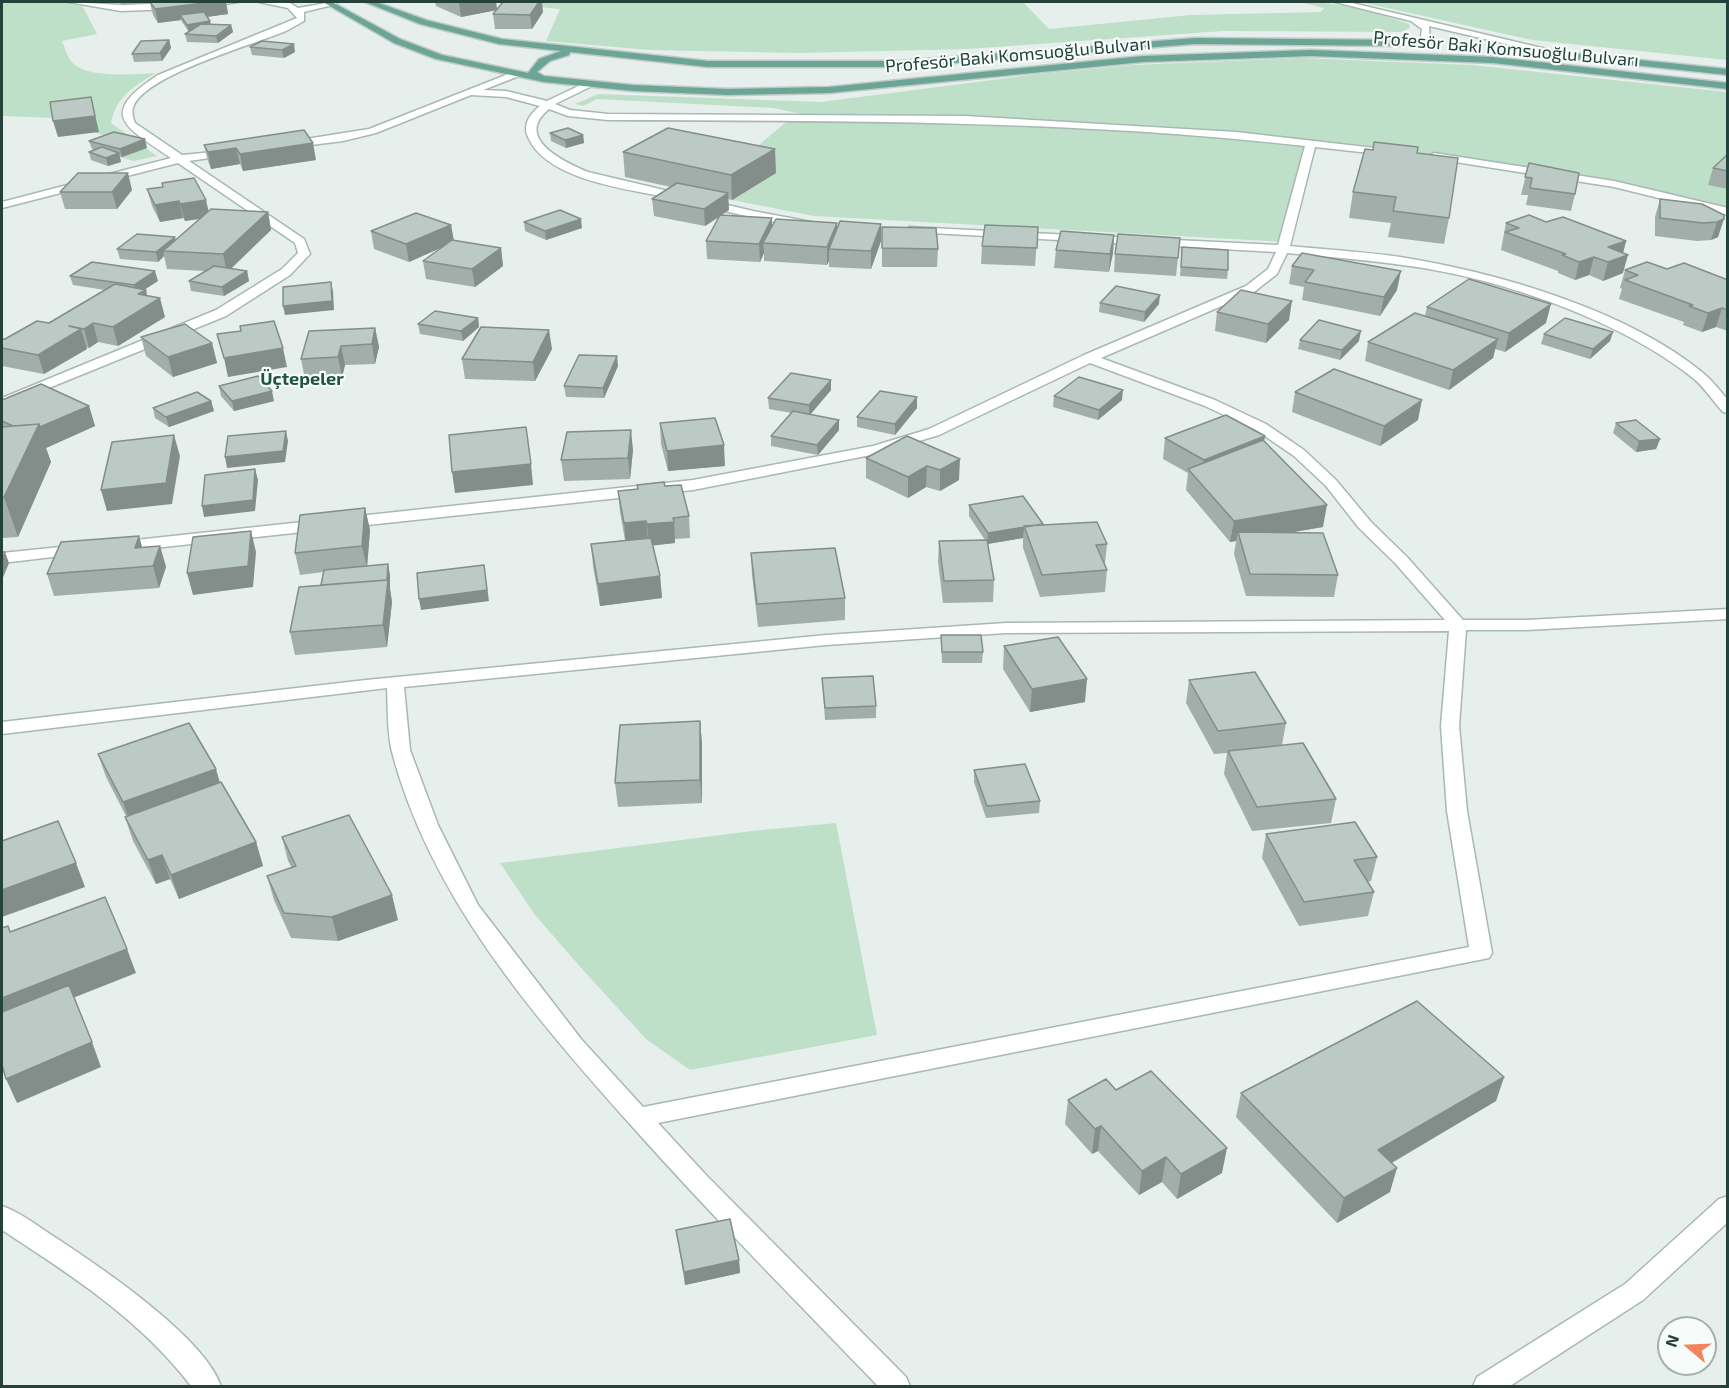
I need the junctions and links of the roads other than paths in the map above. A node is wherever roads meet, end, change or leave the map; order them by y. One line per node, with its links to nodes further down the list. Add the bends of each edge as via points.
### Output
1 (72, 2): 2 (street, via 141,8)
2 (234, 2)
3 (263, 2): 7 (street, via 290,6)
4 (369, 2): 11 (main road, Profesör Baki Komsuoğlu Bulvarı, via 476,36)
5 (1339, 2): 8 (street)
6 (330, 3): 7 (street); 15 (main road, Profesör Baki Komsuoğlu Bulvarı, via 411,47 470,66)
7 (297, 11): 26 (street, via 301,20 292,26 175,72 151,84 129,104 130,125)
8 (1413, 20): 9 (street, via 1427,28); 12 (street)
9 (1430, 44): 13 (main road, Profesör Baki Komsuoğlu Bulvarı, via 1195,41 846,66 708,64)
10 (1486, 47): 12 (main road, Profesör Baki Komsuoğlu Bulvarı)
11 (574, 51): 13 (main road, Profesör Baki Komsuoğlu Bulvarı); 16 (main road, via 544,60 532,72)
12 (1562, 54): 14 (main road, Profesör Baki Komsuoğlu Bulvarı)
13 (622, 57): 17 (main road, via 627,63 621,72)
14 (1728, 72)
15 (516, 74): 16 (main road, Profesör Baki Komsuoğlu Bulvarı); 19 (street)
16 (536, 77): 17 (main road, Profesör Baki Komsuoğlu Bulvarı)
17 (589, 84): 18 (main road, Profesör Baki Komsuoğlu Bulvarı, via 704,91 800,91 1143,59 1311,53 1493,60); 20 (street)
18 (1728, 86)
19 (474, 93): 20 (street, via 506,94); 22 (street, via 372,131)
20 (547, 106): 21 (street, via 568,113 608,117 965,119 1130,127); 29 (street, via 531,127 534,140 575,170 747,212)
21 (1311, 144): 24 (street); 31 (street)
22 (273, 147)
23 (238, 151): 26 (street)
24 (1395, 152)
25 (1417, 155): 28 (street, via 1614,184)
26 (179, 159): 27 (street); 33 (street, via 300,241 304,254 259,292 220,313)
27 (2, 205)
28 (1728, 212)
29 (817, 224)
30 (900, 229): 31 (street)
31 (1283, 249): 32 (street, via 1273,271 1250,289); 34 (street, via 1410,262 1483,276 1593,315 1678,360 1699,376)
32 (1089, 357): 35 (street, via 934,432 800,467 693,485); 37 (street, via 1210,403 1261,427 1299,453 1331,483)
33 (2, 403)
34 (1728, 409)
35 (2, 558)
36 (1728, 614): 37 (street)
37 (1458, 625): 38 (street, via 1006,628 826,640); 40 (street, via 1450,726 1458,811 1481,953)
38 (395, 682): 39 (street); 40 (street, via 401,750 428,825 470,908 573,1045)
39 (2, 728)
40 (638, 1117): 44 (street)
41 (1728, 1206): 45 (street, via 1634,1292)
42 (2, 1217): 43 (street, via 108,1286 192,1364)
43 (207, 1386)
44 (896, 1386)
45 (1487, 1386)

